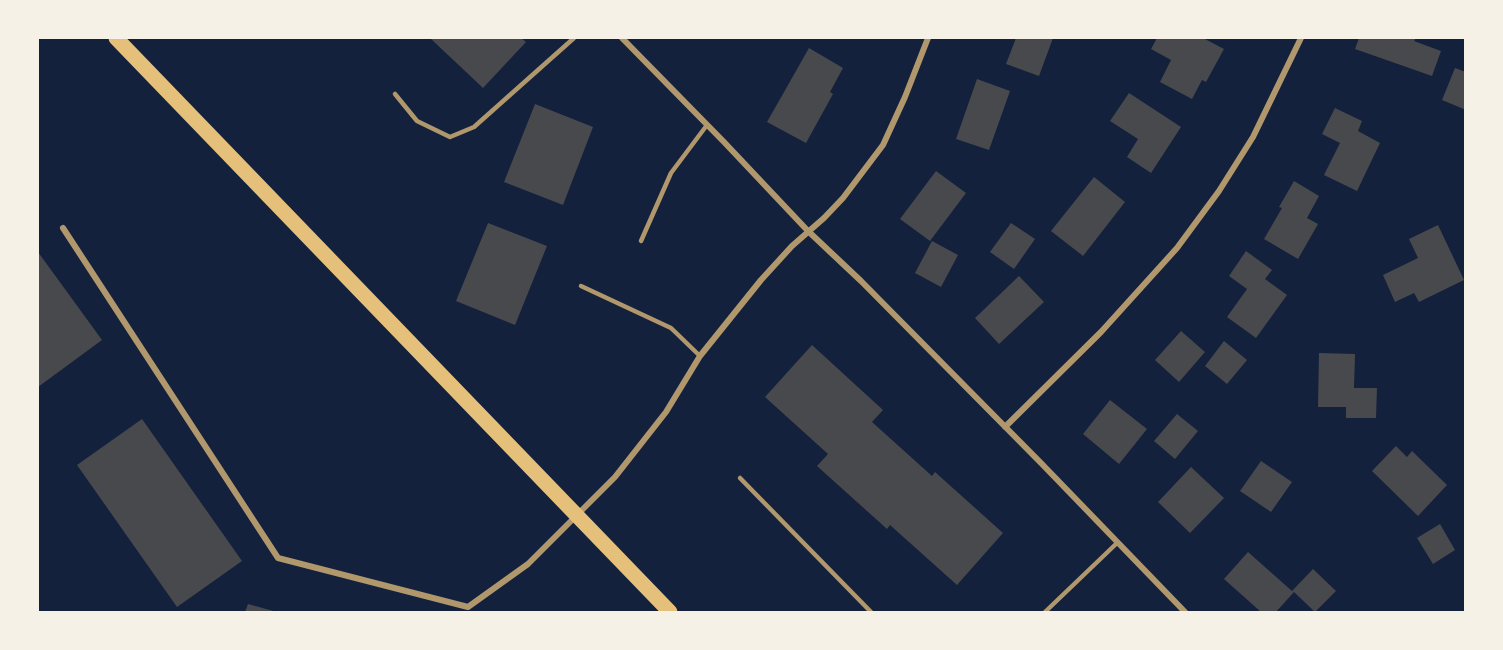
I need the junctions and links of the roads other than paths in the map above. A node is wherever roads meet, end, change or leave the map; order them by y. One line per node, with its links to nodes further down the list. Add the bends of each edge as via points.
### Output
1 (116, 38): 15 (main road)
2 (574, 38): 6 (lane, via 474,127 450,137 417,121)
3 (622, 38): 7 (street)
4 (928, 38): 9 (street, via 883,145 843,198)
5 (1301, 38): 13 (street, via 1253,137 1177,248 1101,332)
6 (395, 94)
7 (707, 125): 9 (street); 10 (lane, via 671,173)
8 (63, 228): 17 (street, via 278,558)
9 (808, 231): 12 (street, via 761,280); 13 (street)
10 (641, 241)
11 (581, 286): 12 (lane, via 671,328)
12 (700, 356): 15 (street, via 666,412 615,477)
13 (1005, 428): 16 (street)
14 (740, 478): 19 (lane)
15 (578, 516): 17 (street, via 528,564); 18 (main road)
16 (1117, 543): 20 (lane); 21 (street)
17 (467, 610)
18 (670, 612)
19 (872, 612)
20 (1045, 612)
21 (1185, 612)

